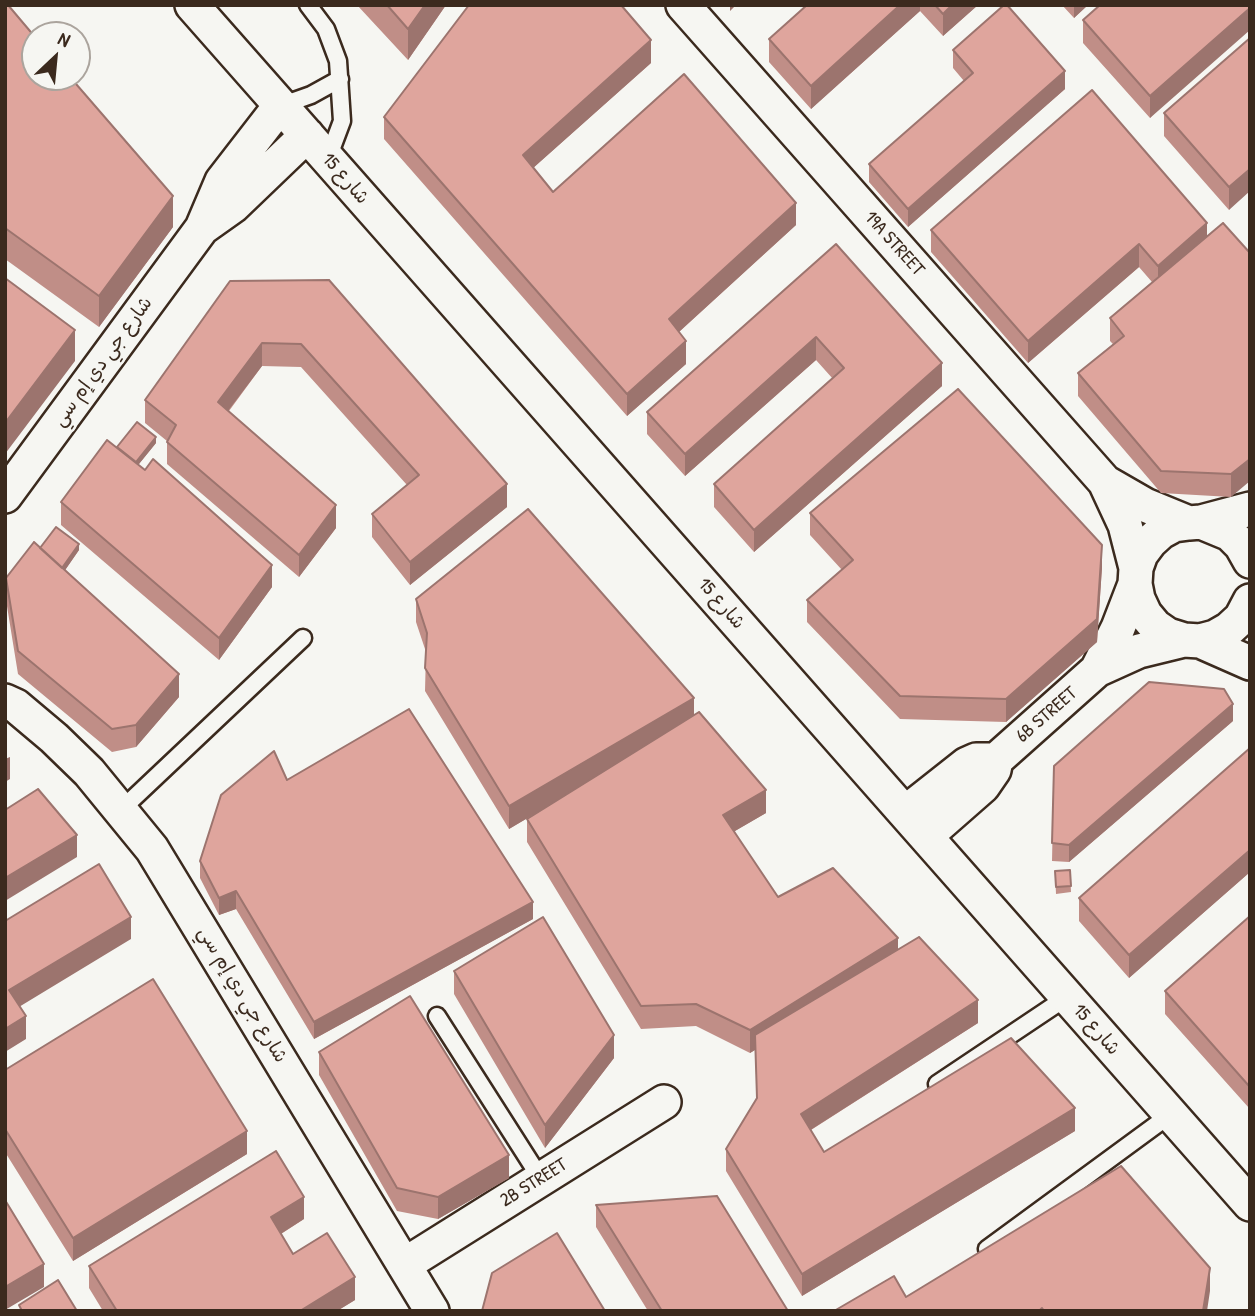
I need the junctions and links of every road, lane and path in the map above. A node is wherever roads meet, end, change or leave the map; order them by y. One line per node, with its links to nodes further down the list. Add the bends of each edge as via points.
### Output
1 (192, 5): 5 (street, شارع 15)
2 (308, 5): 4 (lane, via 334,45)
3 (683, 5): 8 (street, 19A STREET)
4 (340, 79): 5 (lane); 6 (lane, via 342,121 333,145)
5 (280, 106): 6 (street, شارع 15); 7 (street, شارع جي دي إم سي, via 222,181)
6 (315, 145): 7 (street, شارع جي دي إم سي); 21 (street, شارع 15)
7 (202, 228): 9 (street, شارع جي دي إم سي)
8 (1105, 482): 11 (street, 19A STREET, via 1145,505); 13 (street, 19A STREET, via 1125,525)
9 (5, 496)
10 (1250, 509): 11 (street)
11 (1195, 522): 12 (street, 19A STREET, via 1230,534); 13 (street, 6B STREET, via 1161,532 1141,554)
12 (1250, 561)
13 (1135, 575): 16 (street, 19A STREET, via 1145,614 1162,630); 18 (street, 6B STREET, via 1118,628)
14 (1250, 601): 16 (street, 6B STREET, via 1229,629 1215,637)
15 (303, 638): 20 (lane)
16 (1192, 640): 17 (street); 18 (street, 6B STREET, via 1139,651)
17 (1250, 663)
18 (1097, 670): 21 (street, 6B STREET, via 996,760 967,764)
19 (9, 698): 20 (street, شارع جي دي إم سي, via 63,746)
20 (122, 809): 30 (street, شارع جي دي إم سي, via 179,890)
21 (916, 825): 22 (street, شارع 15)
22 (1067, 997): 24 (lane); 26 (street, شارع 15)
23 (437, 1016): 27 (lane)
24 (928, 1090)
25 (664, 1102): 27 (street, 2B STREET)
26 (1171, 1114): 28 (street, شارع 15); 29 (lane)
27 (541, 1179): 30 (street, 2B STREET)
28 (1250, 1204)
29 (971, 1261)
30 (404, 1265): 31 (street, شارع جي دي إم سي)
31 (432, 1311)

